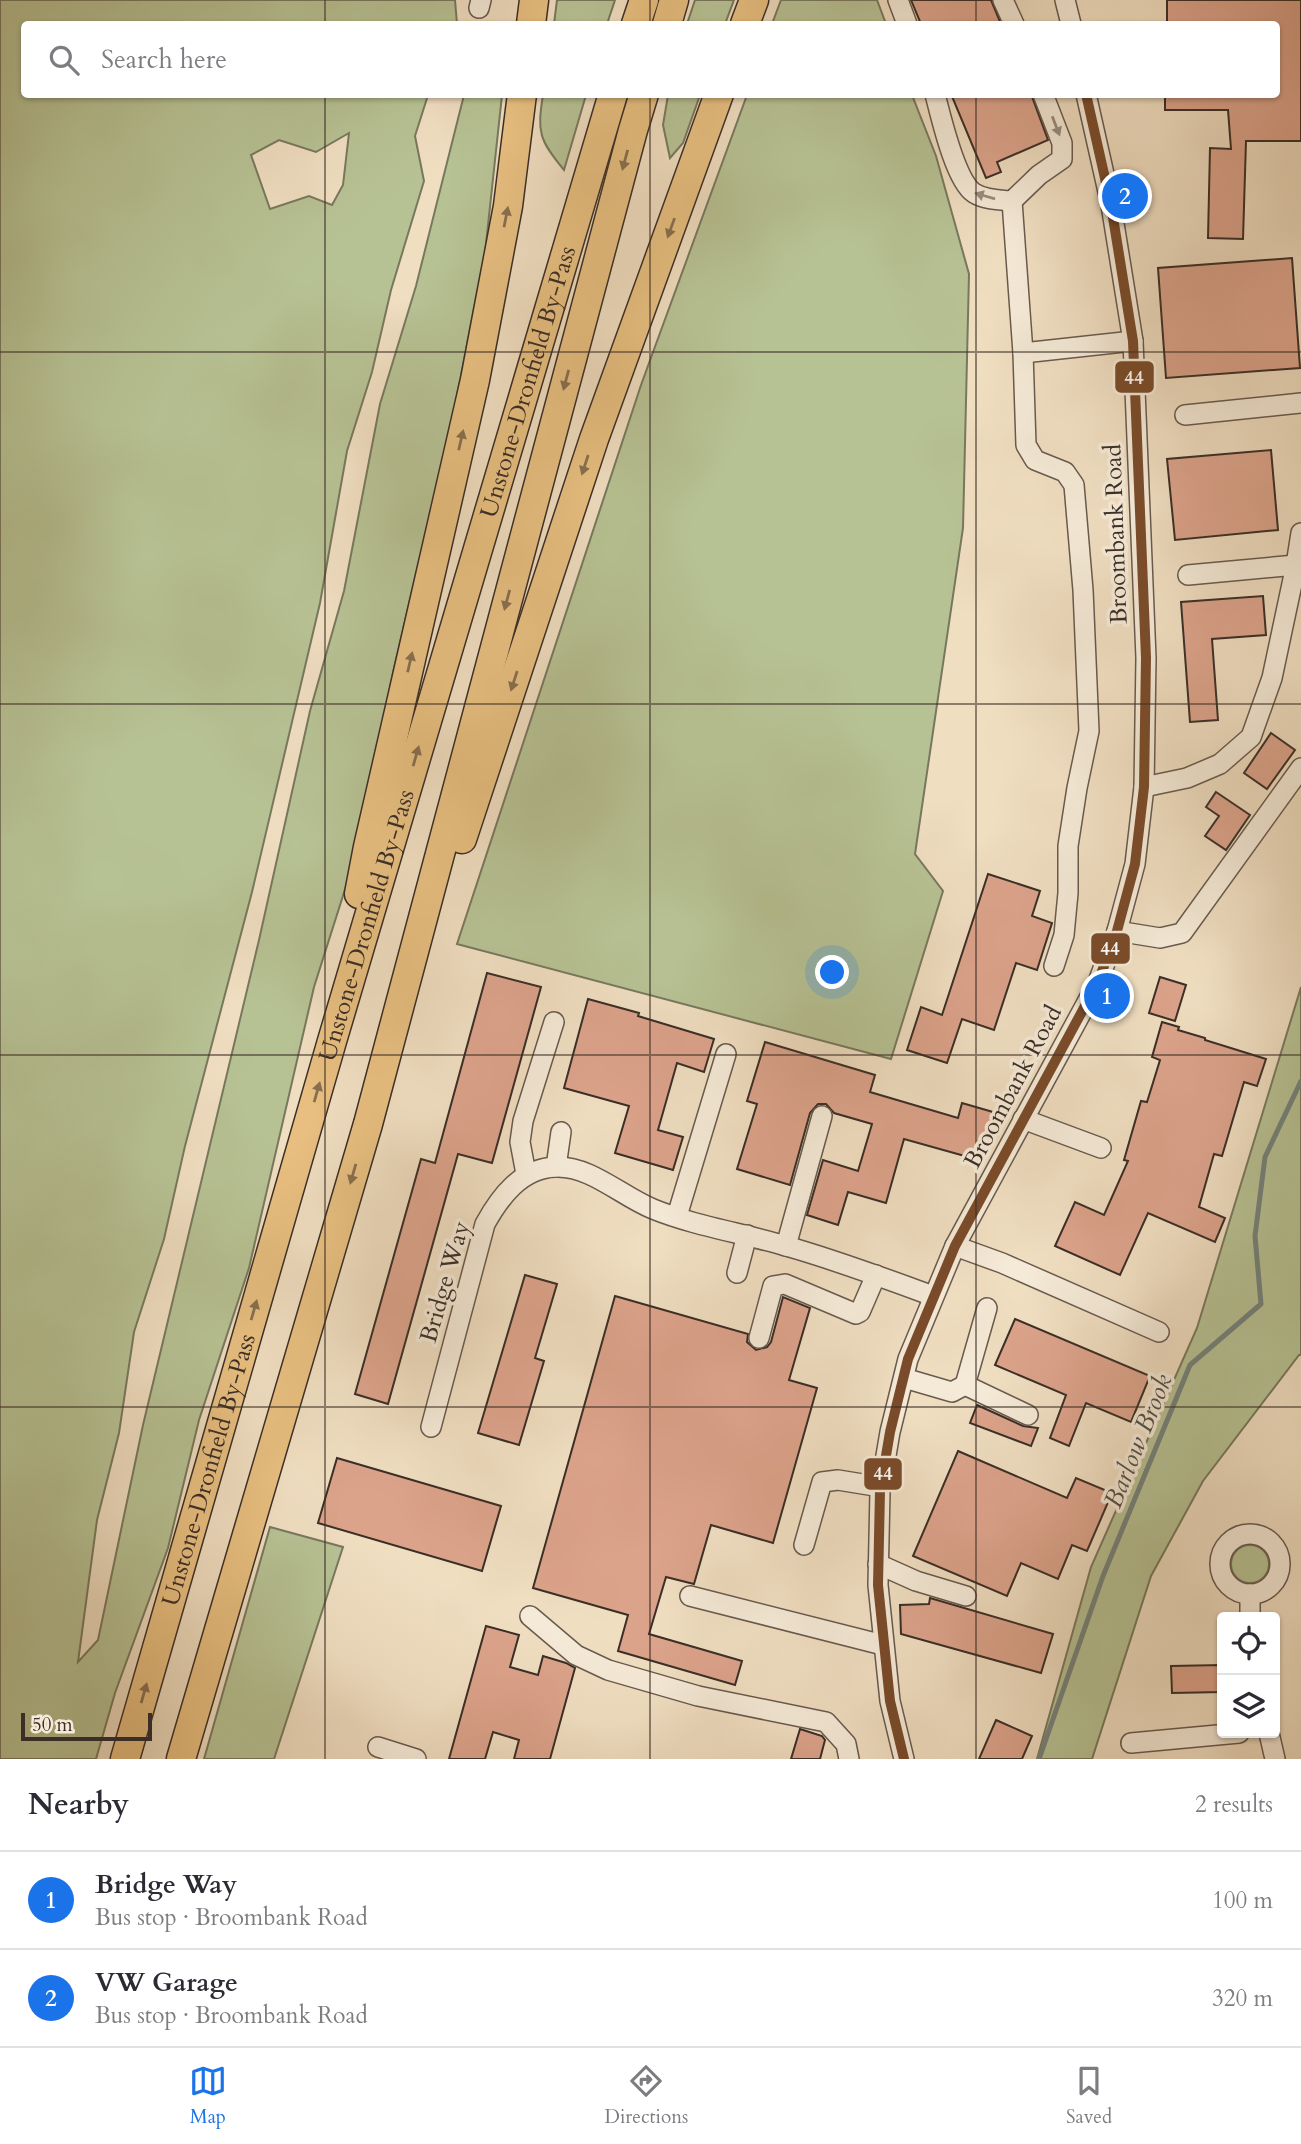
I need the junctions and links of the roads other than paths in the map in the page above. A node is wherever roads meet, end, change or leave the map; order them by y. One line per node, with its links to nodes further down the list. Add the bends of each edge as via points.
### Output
1 (534, 0): 8 (highway)
2 (643, 0): 9 (highway)
3 (674, 0): 10 (highway)
4 (754, 0): 11 (highway)
5 (898, 0): 12 (street)
6 (1003, 0): 13 (street)
7 (1065, 0): 14 (street)
8 (531, 21)
9 (637, 21)
10 (668, 21)
11 (746, 21)
12 (907, 21)
13 (1013, 21)
14 (1070, 21)
15 (522, 98): 35 (highway, one-way to 15, via 368,847 475,380 508,206)
16 (612, 98): 35 (highway, Unstone-Dronfield By-Pass, one-way to 16)
17 (643, 98): 39 (highway, Unstone-Dronfield By-Pass, one-way to 39)
18 (718, 98): 39 (highway, one-way to 39, via 594,439)
19 (936, 98): 22 (street, one-way to 19, via 973,192 962,178)
20 (1045, 98): 22 (street, one-way to 22, via 1062,143 1062,159)
21 (1087, 98): 23 (street, Broombank Road, via 1111,205)
22 (1012, 201): 24 (street)
23 (1133, 341): 24 (street); 31 (street, Broombank Road, via 1146,658)
24 (1023, 353): 33 (street, via 1026,445 1035,460 1065,472 1074,485 1083,590 1089,732 1068,846 1064,935)
25 (1301, 404): 26 (street)
26 (1185, 415)
27 (1301, 533): 28 (street)
28 (1296, 565): 29 (street); 31 (street, via 1272,678 1251,737 1220,764 1187,778)
29 (1188, 575)
30 (1301, 768): 32 (street, via 1182,933 1160,938)
31 (1144, 787): 32 (street, Broombank Road, via 1135,864)
32 (1117, 931): 38 (street, Broombank Road, via 1098,982)
33 (1054, 966)
34 (554, 1022): 43 (street, via 523,1121 520,1142)
35 (332, 1041): 71 (highway, Unstone-Dronfield By-Pass, one-way to 35)
36 (726, 1054): 44 (street)
37 (822, 1116): 46 (street)
38 (1023, 1119): 41 (street); 47 (street, Broombank Road)
39 (368, 1124): 72 (highway, Unstone-Dronfield By-Pass, one-way to 72)
40 (561, 1132): 42 (street)
41 (1101, 1149)
42 (556, 1167): 43 (street); 44 (street, via 587,1172 621,1194)
43 (526, 1174): 57 (street, Bridge Way, via 499,1200 485,1224)
44 (677, 1216): 45 (street)
45 (747, 1235): 46 (street); 48 (street)
46 (786, 1246): 49 (street)
47 (954, 1246): 50 (street, Broombank Road); 52 (street)
48 (737, 1273)
49 (876, 1275): 50 (street); 53 (street, via 856,1314 785,1284 773,1286)
50 (933, 1296): 54 (street, Broombank Road)
51 (987, 1308): 55 (street)
52 (1159, 1332)
53 (760, 1338)
54 (904, 1378): 55 (street, via 952,1392); 58 (street, Broombank Road)
55 (965, 1385): 56 (street)
56 (1028, 1415)
57 (431, 1427)
58 (881, 1487): 59 (street, via 822,1482); 60 (street, Broombank Road)
59 (804, 1545)
60 (878, 1564): 63 (street); 66 (street, Broombank Road)
61 (1250, 1594): 64 (street)
62 (690, 1596): 66 (street)
63 (966, 1596)
64 (1250, 1612)
65 (530, 1616): 74 (street, via 576,1655 608,1670 698,1696 826,1722 846,1744)
66 (883, 1646): 75 (street, Broombank Road)
67 (1217, 1735): 69 (street)
68 (1270, 1738): 76 (street)
69 (1131, 1743)
70 (378, 1747): 73 (street)
71 (125, 1759)
72 (181, 1759)
73 (416, 1759)
74 (849, 1759)
75 (904, 1759)
76 (1275, 1759)

